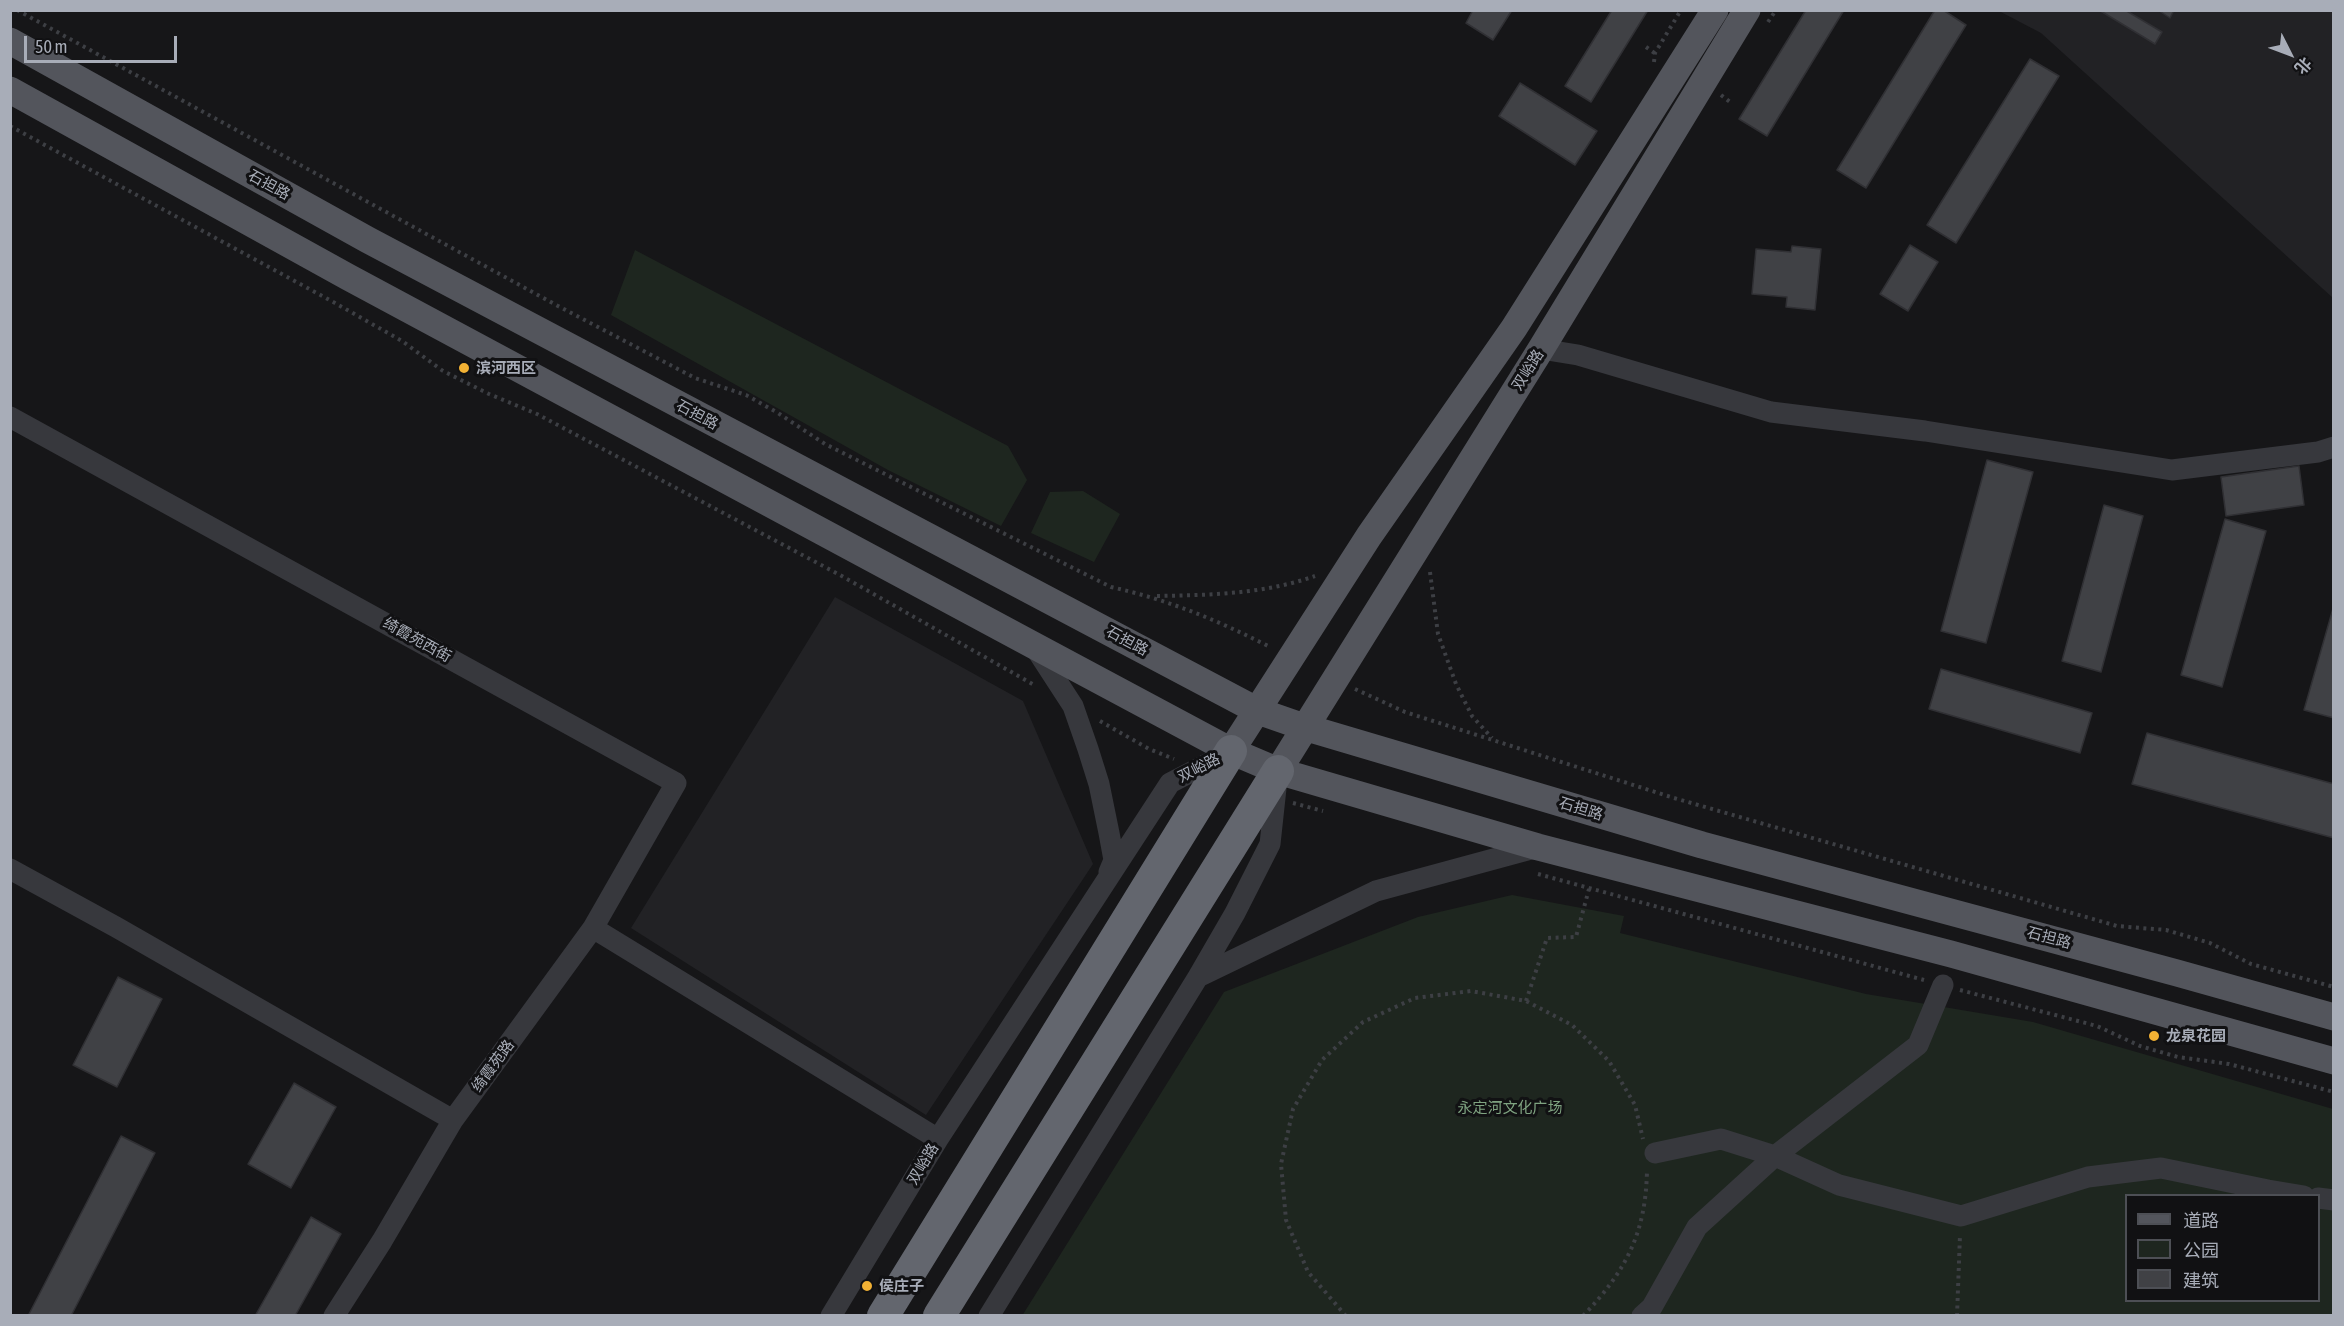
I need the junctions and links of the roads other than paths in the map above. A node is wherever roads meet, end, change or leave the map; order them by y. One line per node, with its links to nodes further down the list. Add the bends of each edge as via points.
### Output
1 (1715, 10): 9 (main road, via 1514,328 1369,536)
2 (1747, 10): 5 (main road, 双峪路)
3 (10, 41): 9 (main road, 石担路, via 368,240)
4 (10, 90): 8 (main road, via 348,277)
5 (1541, 348): 7 (street, via 1578,355 1771,412 1925,431 2172,470); 10 (main road, 双峪路)
6 (10, 417): 16 (street, 绮霞苑西街, via 676,783)
7 (2334, 447)
8 (1033, 645): 11 (main road); 15 (street, via 1073,706 1099,784 1114,860)
9 (1258, 711): 10 (main road, 石担路); 11 (main road)
10 (1304, 727): 12 (main road, 双峪路); 19 (main road, 石担路, via 1702,845)
11 (1232, 751): 12 (main road); 15 (street, 双峪路, via 1170,783); 28 (highway, 双峪路)
12 (1278, 771): 13 (main road); 17 (street, via 1270,844); 29 (highway)
13 (1538, 848): 17 (street, via 1376,891); 20 (main road, via 1951,954)
14 (10, 869): 21 (street)
15 (1104, 885): 22 (street, 双峪路)
16 (593, 928): 21 (street, 绮霞苑路); 22 (street)
17 (1198, 977): 30 (street)
18 (1943, 985): 24 (street, via 1918,1046)
19 (2334, 1017)
20 (2334, 1061)
21 (453, 1120): 26 (street, 绮霞苑路)
22 (939, 1139): 27 (street, 双峪路)
23 (1649, 1155): 24 (street, via 1721,1139)
24 (1775, 1156): 25 (street, via 1839,1185 1961,1216 2088,1177 2161,1168); 31 (street, via 1697,1227 1652,1307)
25 (2294, 1194)
26 (334, 1316)
27 (831, 1316)
28 (883, 1316)
29 (939, 1316)
30 (989, 1316)
31 (1642, 1316)

